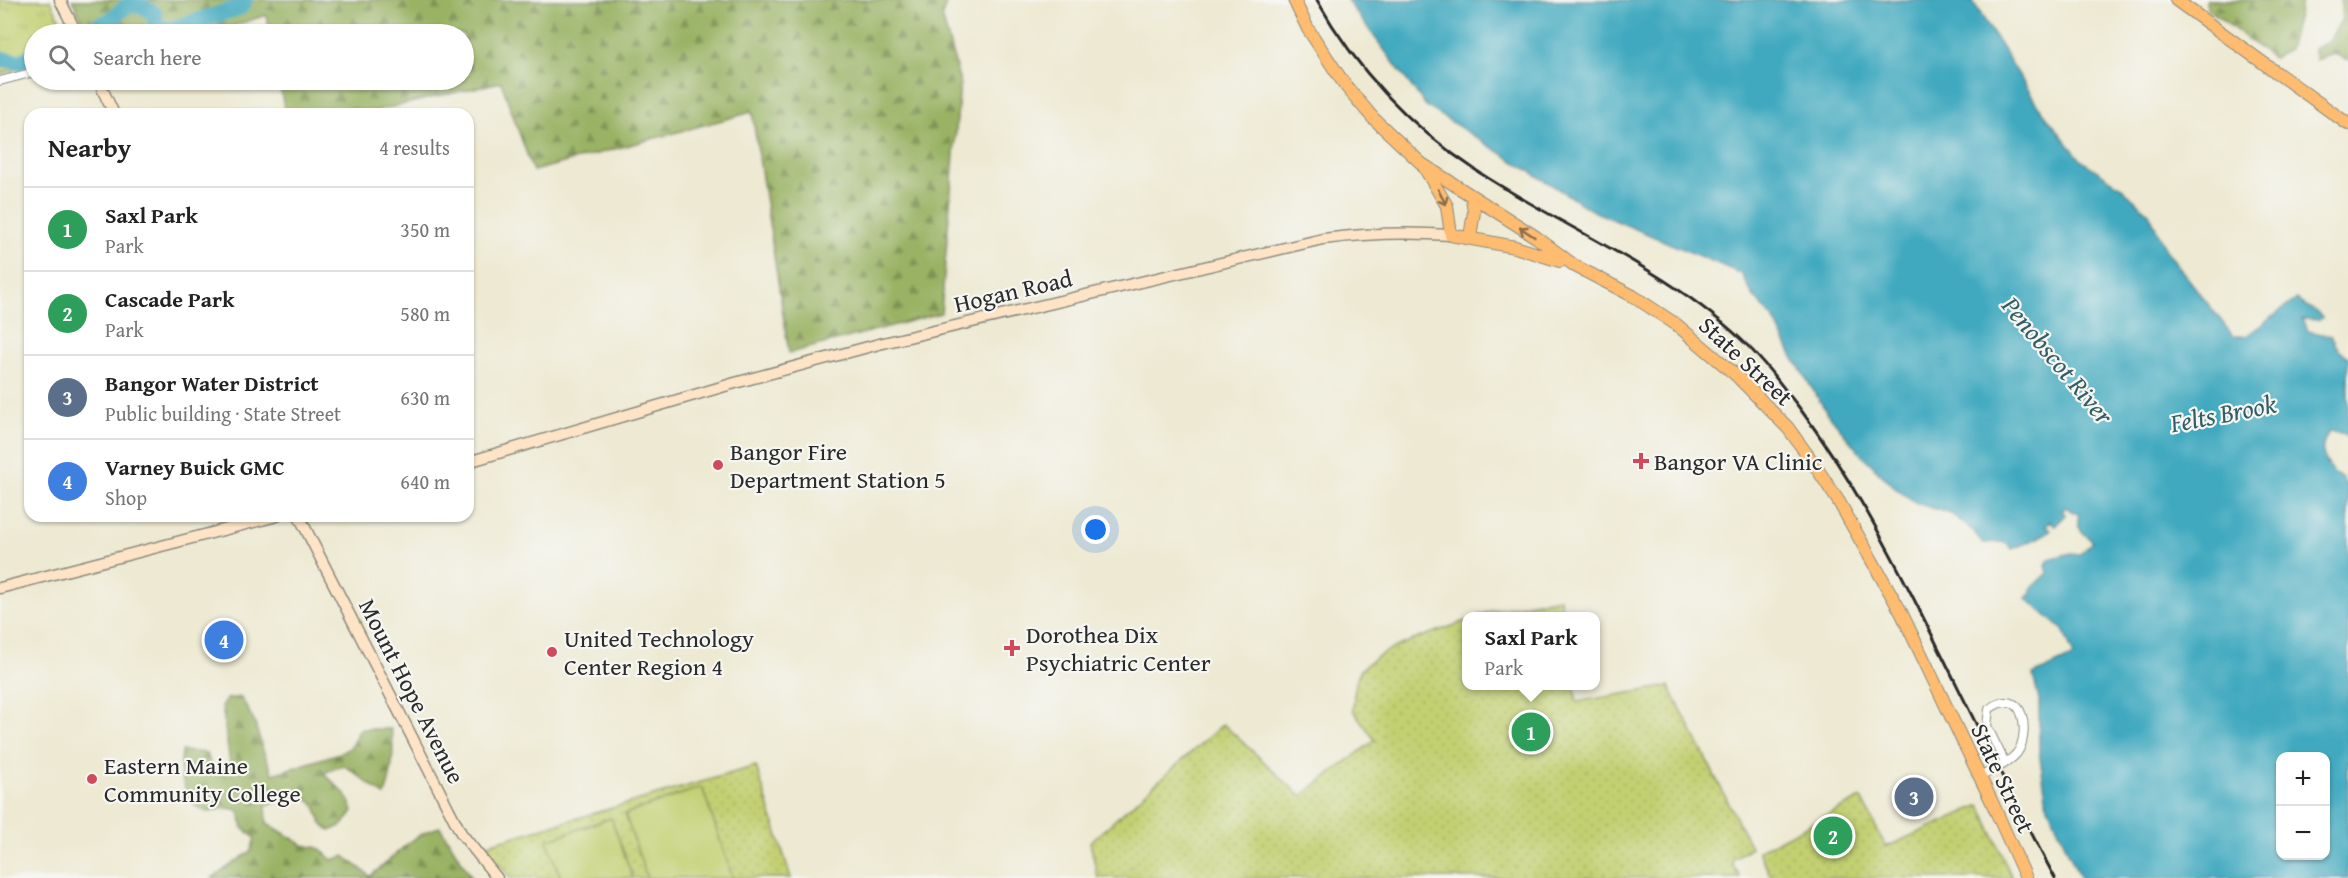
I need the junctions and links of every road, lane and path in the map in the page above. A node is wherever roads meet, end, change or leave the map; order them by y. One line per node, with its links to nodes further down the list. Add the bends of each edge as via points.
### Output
1 (60, 0): 4 (main road)
2 (1294, 0): 10 (main road, State Street, via 1345,85)
3 (2176, 0): 9 (main road)
4 (72, 24)
5 (24, 75): 6 (street)
6 (0, 81)
7 (103, 90): 8 (main road)
8 (111, 108)
9 (2348, 124)
10 (1422, 164): 11 (main road, State Street); 12 (main road, one-way to 12, via 1447,206)
11 (1472, 197): 13 (main road); 14 (main road, State Street, one-way to 11)
12 (1451, 235): 13 (main road, Hogan Road); 15 (main road, Hogan Road, via 1412,232 1323,239 879,344)
13 (1470, 237): 14 (main road, Hogan Road)
14 (1575, 266): 20 (main road, State Street, via 1633,296 1677,326 1737,376 1788,428 1880,572)
15 (474, 460)
16 (254, 522): 18 (main road)
17 (302, 522): 21 (main road, Mount Hope Avenue, via 461,833)
18 (0, 588)
19 (2005, 763): 19 (street, via 2023,743 2023,725 2018,706 2004,700 1989,708 1987,726); 20 (street)
20 (1980, 777): 22 (main road, State Street)
21 (497, 878)
22 (2026, 878)

